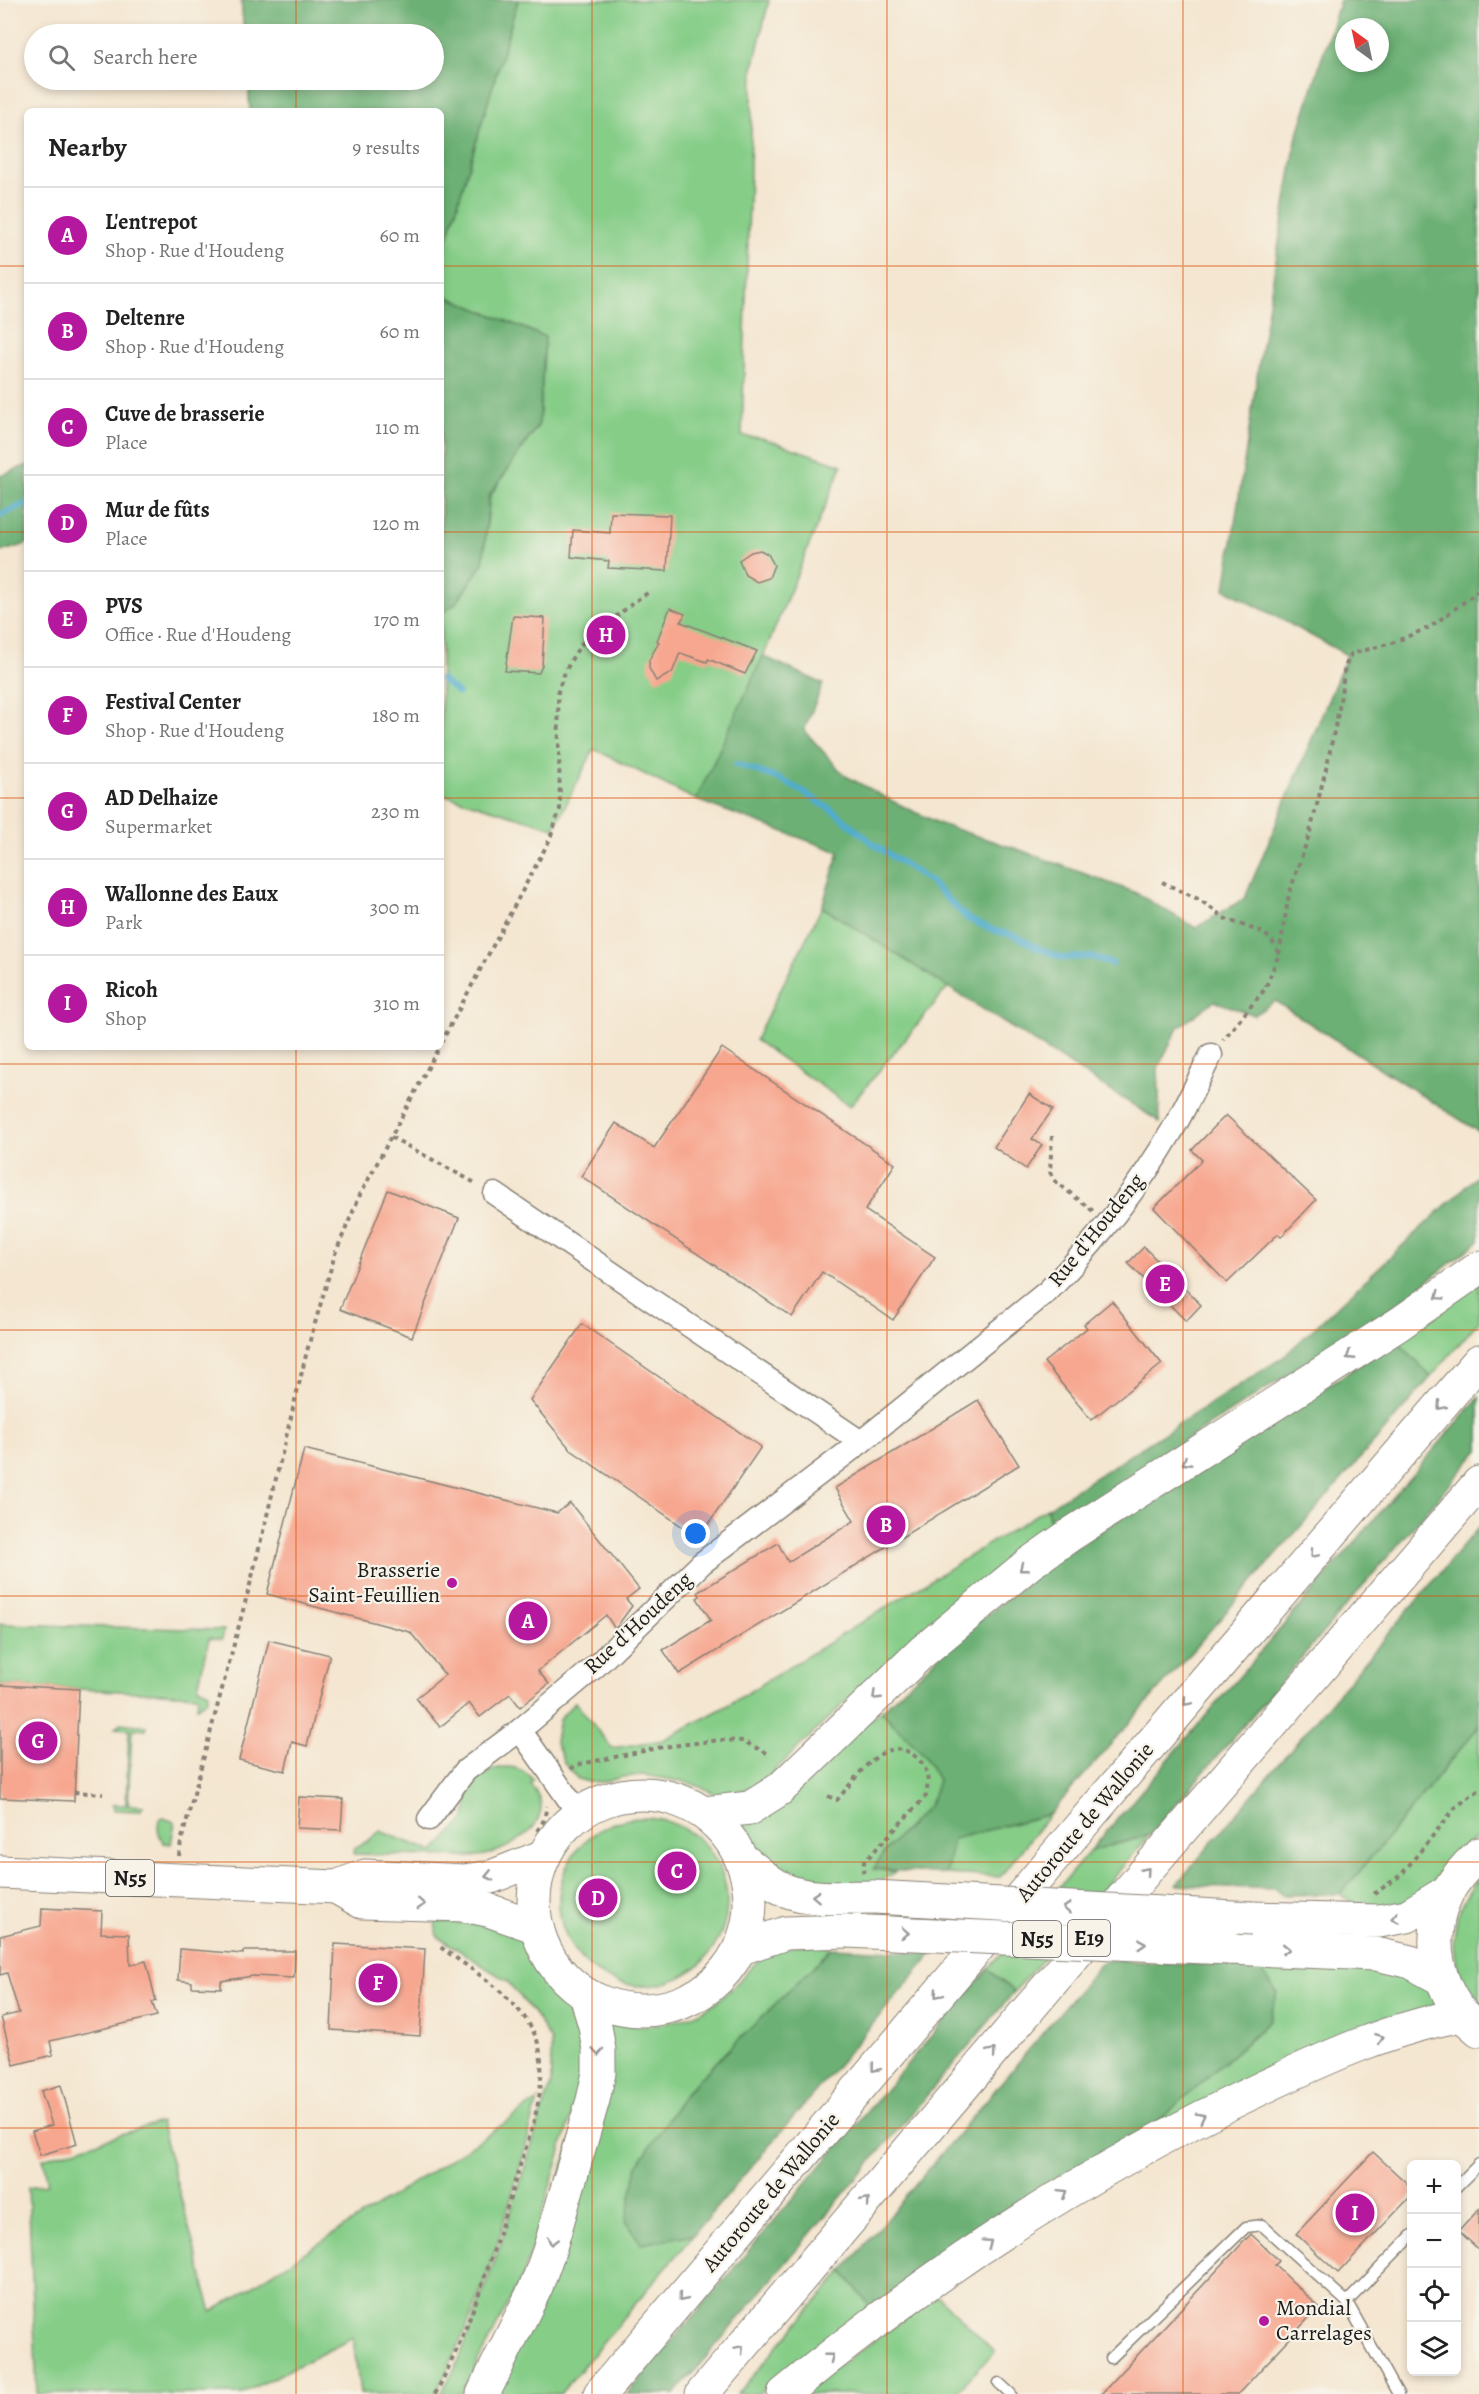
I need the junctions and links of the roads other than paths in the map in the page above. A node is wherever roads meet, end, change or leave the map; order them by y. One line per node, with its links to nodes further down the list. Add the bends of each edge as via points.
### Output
1 (1211, 1055): 5 (street, Rue d'Houdeng, via 1173,1130 1071,1267 1048,1291)
2 (495, 1194): 5 (street)
3 (1479, 1268): 8 (main road, one-way to 8, via 1030,1563 922,1652 780,1789 750,1808)
4 (1479, 1362): 29 (main road, Autoroute de Wallonie, one-way to 29)
5 (861, 1442): 7 (street, Rue d'Houdeng, via 702,1563 612,1651)
6 (1479, 1483): 30 (main road, E19, one-way to 6)
7 (520, 1730): 9 (street); 10 (street, Rue d'Houdeng, via 465,1771)
8 (704, 1813): 9 (main road, N55, via 681,1800 637,1794 603,1801); 13 (main road, N55, via 727,1833)
9 (579, 1814): 11 (main road, N55)
10 (429, 1818)
11 (538, 1846): 15 (main road, N55, one-way to 15, via 491,1877 464,1881 365,1876); 17 (main road, N55, via 534,1903)
12 (1479, 1854): 16 (main road, N55)
13 (742, 1859): 16 (main road, N55, one-way to 13, bridge, via 1407,1916 1379,1921 1252,1918 871,1888 809,1896 786,1891); 18 (main road, N55, via 750,1885 751,1907)
14 (0, 1872): 15 (main road, N55, via 179,1861)
15 (336, 1887): 17 (main road, N55, one-way to 17, via 362,1902 464,1905)
16 (1447, 1892): 19 (main road, N55, via 1436,1935)
17 (537, 1927): 20 (main road, N55, via 555,1966)
18 (741, 1948): 19 (main road, N55, one-way to 19, bridge, via 786,1933 847,1931 1376,1954 1411,1962); 20 (main road, N55, via 727,1970 708,1988 670,2006 636,2010 610,2006)
19 (1442, 1979): 21 (main road, N55, via 1450,1998)
20 (586, 1995): 28 (main road, one-way to 28, via 595,2026 599,2073 536,2287)
21 (1471, 2022): 31 (main road, one-way to 21, via 894,2308 1014,2225 1077,2184 1200,2117 1309,2066 1424,2022)
22 (1479, 2164): 23 (lane)
23 (1461, 2182)
24 (1407, 2240): 25 (lane)
25 (1347, 2302): 26 (lane, via 1262,2225 1246,2227); 33 (lane)
26 (1111, 2358)
27 (999, 2383): 32 (lane)
28 (483, 2394)
29 (600, 2394)
30 (702, 2394)
31 (784, 2394)
32 (1011, 2394)
33 (1398, 2394)

